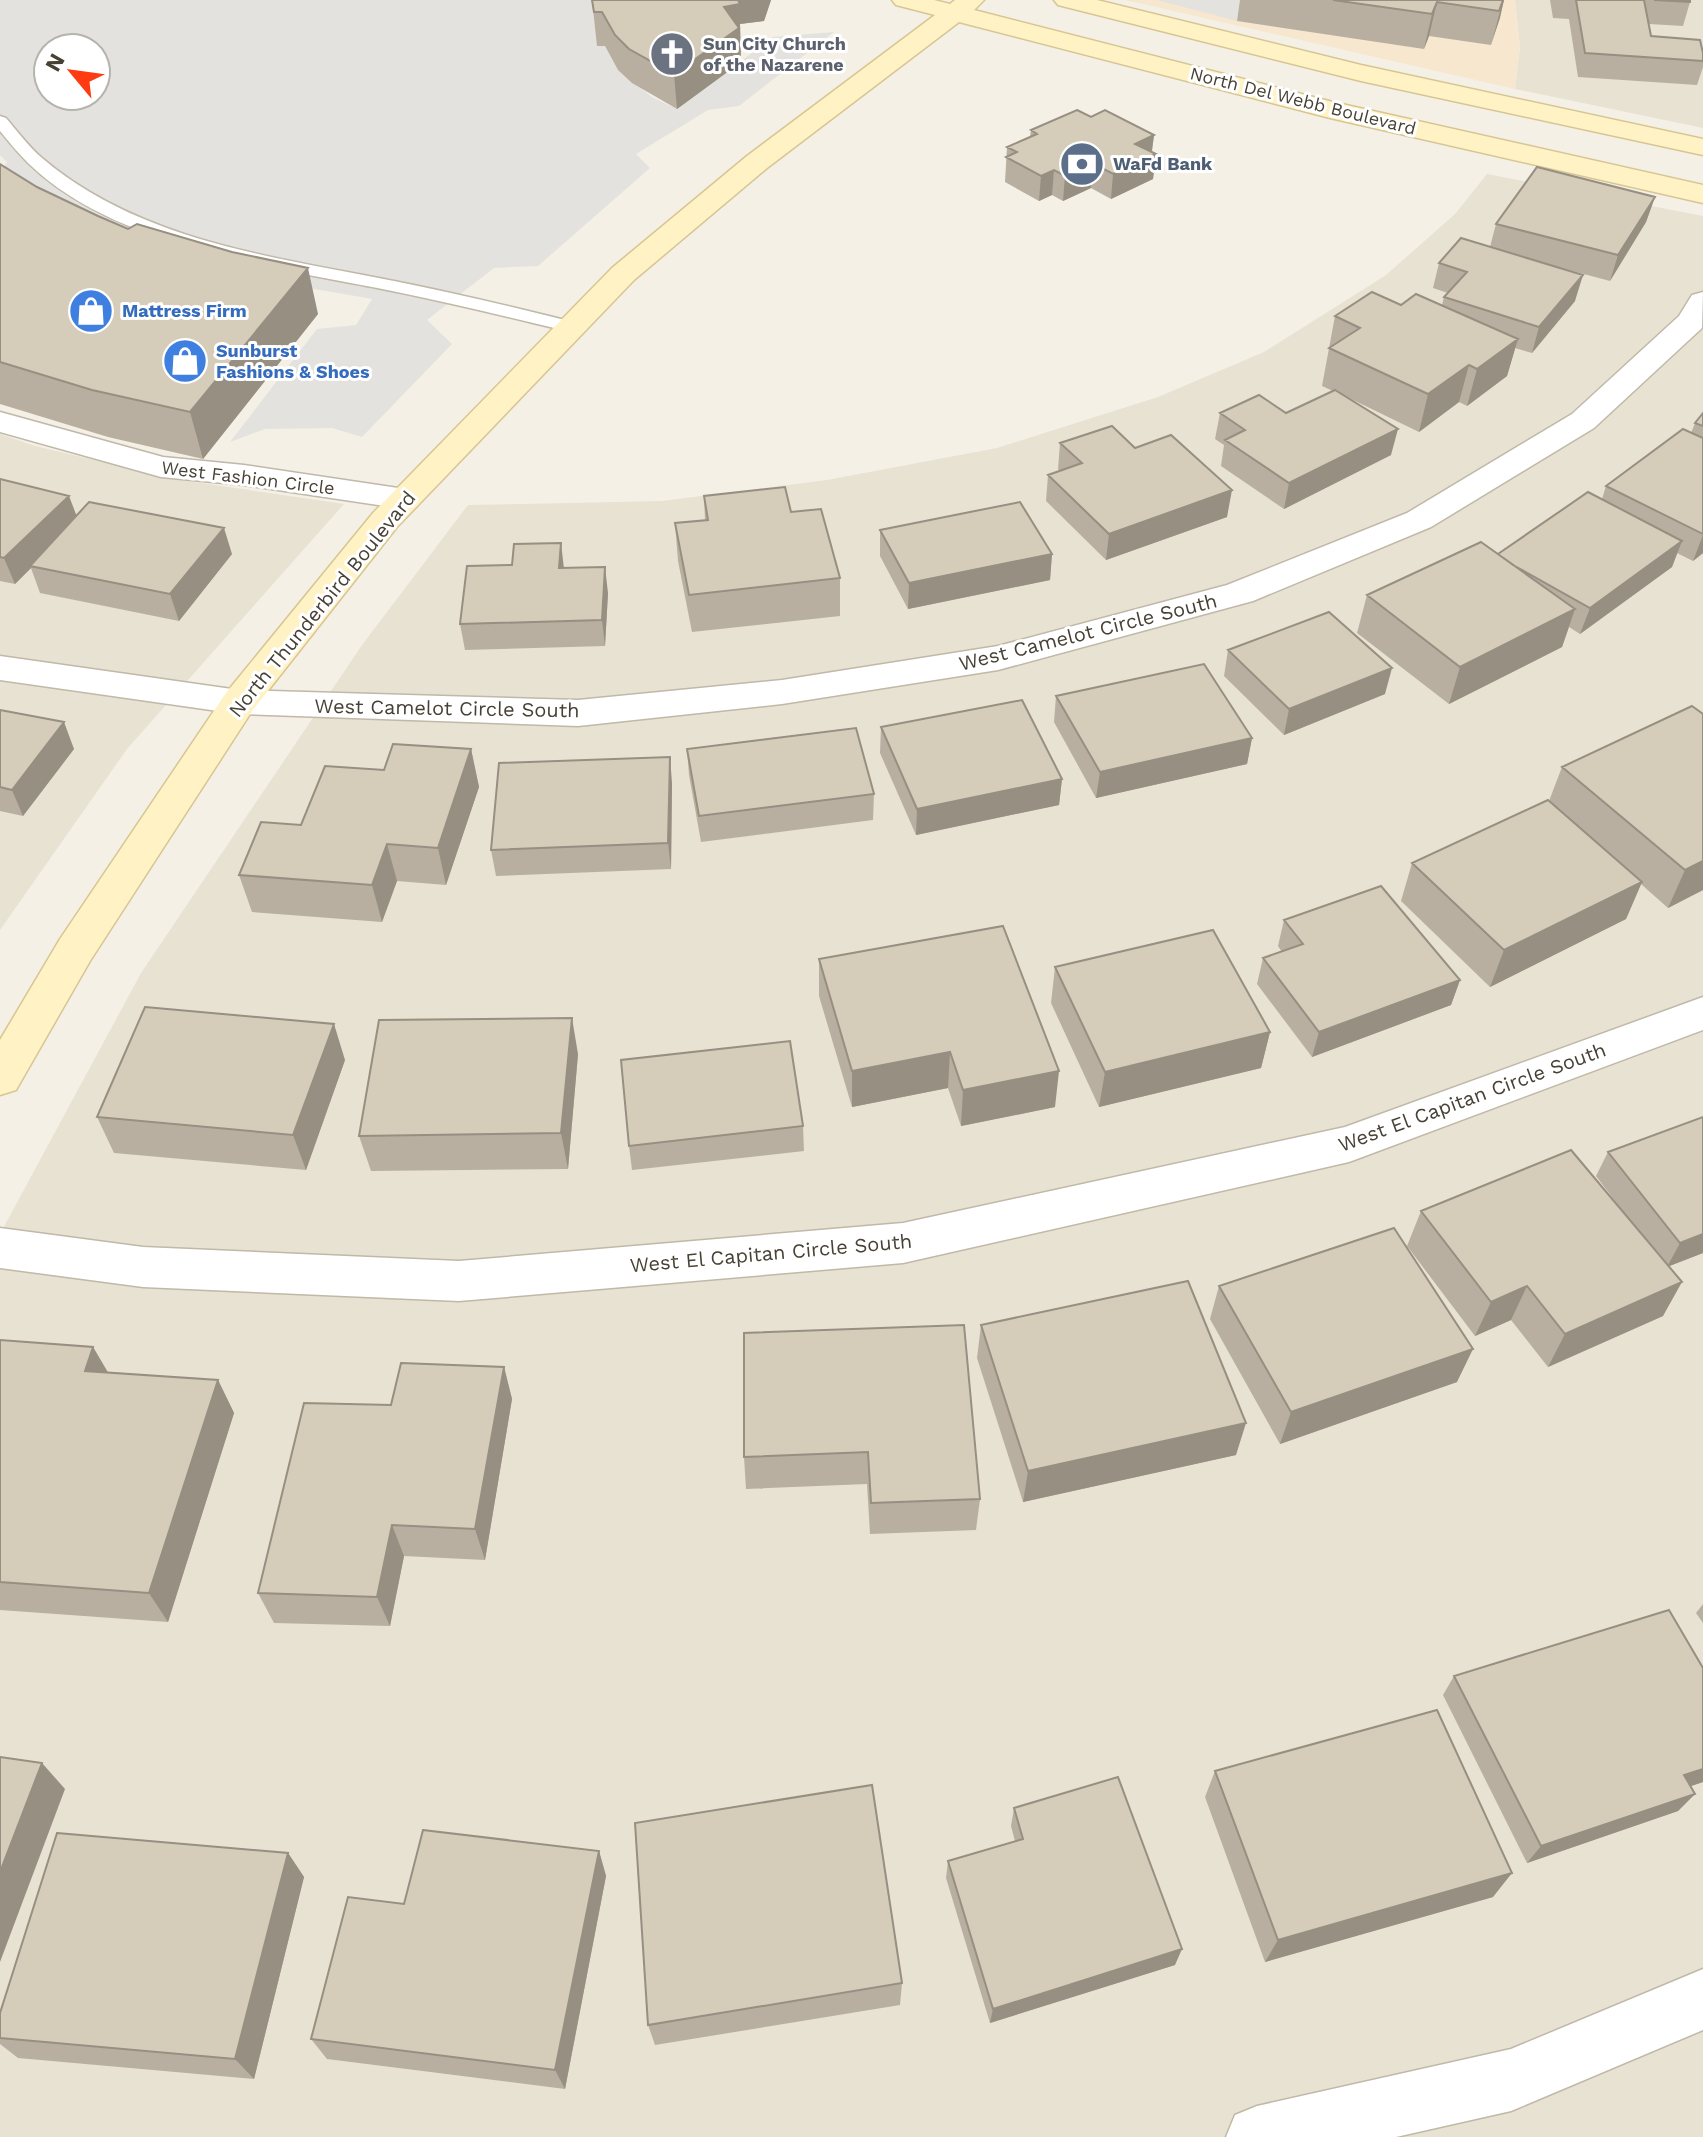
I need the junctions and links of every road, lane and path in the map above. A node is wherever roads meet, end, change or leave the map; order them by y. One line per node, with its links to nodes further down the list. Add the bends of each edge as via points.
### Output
1 (905, 0): 3 (street, North Del Webb Boulevard)
2 (1067, 0): 5 (street, via 1361,73)
3 (962, 7): 6 (street, North Del Webb Boulevard, via 1330,110); 8 (street, North Thunderbird Boulevard, via 757,162 623,274)
4 (0, 121): 8 (lane, via 17,145 73,191 178,238)
5 (1703, 147)
6 (1703, 194)
7 (1703, 301): 12 (street, West Camelot Circle South, via 1691,321 1583,421 1419,520 1240,593 998,658 782,692 578,713)
8 (571, 327): 10 (street, North Thunderbird Boulevard)
9 (0, 422): 10 (street, West Fashion Circle, via 161,467)
10 (405, 499): 12 (street, North Thunderbird Boulevard)
11 (0, 668): 12 (street, West Camelot Circle South)
12 (239, 702): 14 (street, North Thunderbird Boulevard, via 75,950)
13 (1703, 1013): 15 (street, West El Capitan Circle South, via 1349,1144 903,1243 459,1281 143,1267)
14 (0, 1078)
15 (0, 1248)
16 (1703, 1999): 17 (street, via 1511,2080)
17 (1257, 2137)

